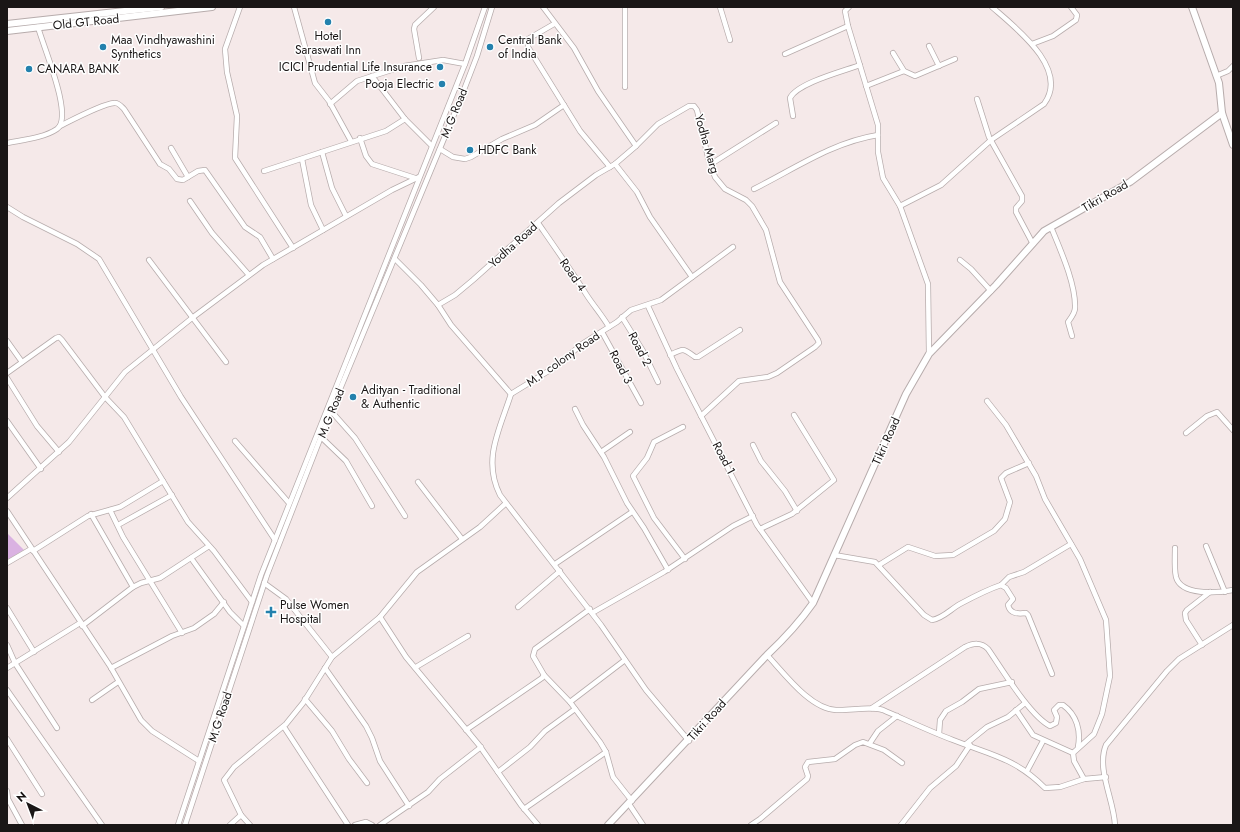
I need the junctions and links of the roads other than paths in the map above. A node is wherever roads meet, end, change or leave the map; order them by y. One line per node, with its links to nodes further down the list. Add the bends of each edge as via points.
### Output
1 (161, 7): 15 (street, Old GT Road)
2 (212, 7): 19 (street, Old GT Road)
3 (240, 7): 73 (street, via 224,49 237,116 235,158)
4 (294, 7): 38 (street, via 314,79)
5 (434, 7): 26 (street, via 415,25)
6 (485, 7): 28 (street, M.G Road)
7 (492, 7): 54 (street, M.G Road, via 477,56)
8 (543, 7): 17 (street)
9 (625, 7): 36 (street)
10 (720, 7): 21 (street)
11 (849, 7): 18 (street, via 845,11)
12 (992, 7): 22 (street)
13 (1071, 7): 22 (street, via 1077,15 1076,20 1053,36)
14 (1192, 7): 34 (street)
15 (117, 9): 16 (street, Old GT Road)
16 (7, 24)
17 (554, 24): 39 (street, via 528,39 527,44); 52 (street, via 574,48 598,91)
18 (848, 26): 25 (street); 29 (street)
19 (38, 27): 20 (street, Old GT Road); 44 (street, via 60,96 63,116)
20 (7, 31)
21 (730, 40)
22 (1032, 44): 47 (street, via 1046,65 1051,87 1050,96 1044,104)
23 (929, 46): 30 (street)
24 (893, 53): 32 (street)
25 (785, 54)
26 (419, 58)
27 (955, 59): 30 (street)
28 (465, 64): 33 (street, via 443,60 404,66); 51 (street, M.G Road)
29 (860, 65): 35 (street); 41 (street, via 794,92 790,98)
30 (939, 66): 32 (street, via 915,76)
31 (1233, 66): 34 (street)
32 (904, 71): 35 (street)
33 (372, 76): 38 (street, via 353,83); 42 (street)
34 (1216, 76): 40 (street)
35 (866, 86): 45 (street, via 878,125)
36 (625, 87)
37 (977, 98): 47 (street)
38 (330, 104): 48 (street)
39 (564, 105): 54 (street, via 535,125 502,139 471,157 453,157); 59 (street, via 591,146)
40 (1222, 113): 50 (street); 69 (street, Tikri Road, via 1130,182)
41 (793, 116)
42 (405, 119): 46 (street, via 392,128); 51 (street)
43 (776, 123): 58 (street)
44 (60, 126): 49 (street, via 46,134); 61 (street, via 115,102 124,109 160,164 180,180)
45 (878, 135): 63 (street, via 834,147); 65 (street, via 883,178)
46 (360, 138): 48 (street); 62 (street, via 366,156 372,164)
47 (991, 140): 65 (street, via 941,185); 71 (street, via 1022,196 1016,212)
48 (351, 141): 55 (street)
49 (7, 143)
50 (1233, 144)
51 (431, 145): 62 (street, M.G Road)
52 (636, 146): 57 (street, Yodha Road); 58 (street, Yodha Marg, via 658,124 694,106)
53 (171, 148): 61 (street)
54 (440, 149): 75 (street, M.G Road)
55 (322, 152): 56 (street); 67 (street, via 332,188)
56 (302, 159): 60 (street); 70 (street, via 311,205)
57 (616, 164): 59 (street, Yodha Road); 79 (street)
58 (711, 164): 105 (street, Yodha Marg, via 719,184 752,206 766,230 780,282 819,343 777,373 739,381)
59 (610, 167): 68 (street, Yodha Road, via 585,183)
60 (264, 171)
61 (188, 177): 74 (street, via 205,170 245,227 260,237)
62 (417, 178): 67 (street); 116 (street, M.G Road)
63 (754, 189)
64 (190, 201): 78 (street, via 212,233)
65 (900, 206): 91 (street, via 928,284)
66 (8, 209): 90 (street, via 77,244 99,259)
67 (346, 216): 70 (street)
68 (538, 223): 81 (street, Yodha Road, via 455,295); 85 (street, Road 4, via 575,274)
69 (1051, 227): 71 (street, Tikri Road); 88 (street, via 1067,269 1074,297 1075,308 1068,322)
70 (323, 230): 73 (street)
71 (1033, 244): 80 (street, Tikri Road)
72 (733, 247): 79 (street, M.P colony Road)
73 (293, 248): 74 (street)
74 (273, 259): 78 (street)
75 (395, 259): 81 (street); 103 (street, M.G Road)
76 (149, 260): 83 (street)
77 (960, 260): 80 (street)
78 (250, 275): 83 (street)
79 (692, 277): 82 (street, M.P colony Road, via 661,300)
80 (991, 291): 91 (street, Tikri Road)
81 (438, 305): 98 (street, via 451,325)
82 (648, 306): 84 (street, M.P colony Road, via 637,307); 92 (street, Road 1)
83 (192, 318): 90 (street); 94 (street)
84 (622, 318): 85 (street, M.P colony Road); 97 (street, Road 2, via 643,351)
85 (608, 327): 87 (street, M.P colony Road)
86 (740, 330): 92 (street, via 698,357 684,349)
87 (602, 332): 98 (street, M.P colony Road, via 582,344 555,367); 101 (street, Road 3)
88 (1072, 336)
89 (7, 341): 93 (street)
90 (153, 349): 99 (street, via 125,372); 136 (street, via 181,397)
91 (929, 354): 142 (street, Tikri Road, via 906,394)
92 (670, 355): 105 (street, Road 1)
93 (22, 362): 95 (street); 99 (street, via 59,337)
94 (226, 362)
95 (7, 373)
96 (7, 378): 114 (street, via 37,426)
97 (658, 382)
98 (511, 394): 124 (street, via 498,431 491,466 496,487)
99 (105, 397): 114 (street); 119 (street, via 124,418)
100 (987, 401): 117 (street, via 1006,425)
101 (641, 403)
102 (575, 409): 115 (street)
103 (331, 411): 111 (street, M.G Road); 131 (street, via 355,438)
104 (794, 415): 128 (street, via 834,480)
105 (701, 416): 132 (street, Road 1)
106 (7, 421): 118 (street)
107 (683, 427): 144 (street, via 654,442 647,458 633,476 654,518)
108 (1233, 430): 110 (street, via 1217,412 1207,416)
109 (630, 432): 115 (street)
110 (1186, 433)
111 (321, 437): 116 (street, M.G Road); 125 (street, via 346,461)
112 (235, 441): 123 (street)
113 (753, 445): 128 (street, via 761,461 771,471)
114 (59, 452): 118 (street)
115 (601, 452): 129 (street)
116 (312, 455): 123 (street, M.G Road); 152 (street, M.G Road)
117 (1029, 463): 137 (street, via 1045,499); 147 (street, via 1006,473 1001,478 1010,502 1005,519 994,531 957,554 935,556 908,548)
118 (41, 469): 122 (street)
119 (163, 481): 121 (street); 126 (street, via 120,507)
120 (418, 482): 135 (street)
121 (172, 495): 133 (street); 138 (street, via 196,534)
122 (7, 498)
123 (289, 503): 136 (street, M.G Road)
124 (505, 504): 135 (street); 146 (street)
125 (372, 506)
126 (110, 510): 130 (street); 133 (street)
127 (7, 511): 141 (street)
128 (797, 511): 134 (street)
129 (632, 512): 146 (street); 148 (street)
130 (90, 514): 141 (street); 154 (street)
131 (405, 516)
132 (753, 516): 134 (street, Road 1); 144 (street)
133 (118, 525): 151 (street)
134 (760, 529): 160 (street, Road 1)
135 (462, 539): 164 (street, via 417,572)
136 (274, 540): 150 (street, M.G Road)
137 (1071, 544): 153 (street, via 1024,572 1009,577); 204 (street, via 1083,565 1106,620 1110,660 1108,687 1098,728 1090,740)
138 (209, 546): 143 (street); 159 (street)
139 (1206, 546): 157 (street)
140 (1175, 548): 156 (street, via 1175,571 1180,584 1185,588)
141 (32, 550): 145 (street); 165 (street)
142 (834, 555): 147 (street, via 871,560); 160 (street, Tikri Road)
143 (191, 558): 151 (street, via 160,578); 158 (street)
144 (685, 559): 148 (street)
145 (7, 563)
146 (555, 564): 149 (street)
147 (879, 565): 153 (street, via 924,615 932,620 941,618 982,592)
148 (668, 570): 163 (street)
149 (560, 571): 161 (street); 163 (street)
150 (260, 579): 152 (street); 159 (street, M.G Road)
151 (150, 581): 154 (street); 168 (street)
152 (265, 582): 174 (street, via 286,599); 223 (street, M.G Road)
153 (1000, 585): 181 (street, via 1006,588 1013,598 1008,605 1010,610 1028,615)
154 (133, 587): 165 (street)
155 (1233, 590): 157 (street)
156 (1210, 592): 157 (street); 171 (street, via 1185,613 1186,620)
157 (1225, 592)
158 (224, 602): 167 (street); 168 (street, via 206,620)
159 (252, 602): 167 (street, M.G Road)
160 (813, 603): 173 (street, Tikri Road, via 791,633)
161 (518, 607)
162 (7, 608): 172 (street)
163 (591, 611): 175 (street); 182 (street, via 535,649 533,656)
164 (380, 617): 174 (street); 177 (street, via 406,657)
165 (81, 625): 172 (street); 179 (street)
166 (1233, 625): 171 (street)
167 (244, 626): 207 (street, M.G Road)
168 (182, 633): 179 (street)
169 (468, 636): 177 (street)
170 (7, 644): 176 (street)
171 (1202, 645): 211 (street, via 1179,659 1166,671 1110,739 1103,754)
172 (34, 652): 176 (street)
173 (767, 655): 190 (street, via 805,695 824,709); 199 (street, Tikri Road)
174 (332, 657): 180 (street)
175 (625, 660): 188 (street); 199 (street, via 646,690)
176 (15, 663): 178 (street); 195 (street)
177 (416, 667): 196 (street)
178 (7, 668)
179 (111, 668): 183 (street)
180 (325, 668): 186 (street); 217 (street, via 366,726 380,761)
181 (1052, 674)
182 (544, 675): 188 (street); 196 (street)
183 (118, 682): 187 (street); 207 (street, via 145,725)
184 (1012, 682): 189 (street); 190 (street, via 985,646 971,644); 197 (street, via 979,689 946,711 940,720)
185 (7, 690): 221 (street)
186 (305, 699): 194 (street); 213 (street, via 332,731)
187 (92, 700)
188 (570, 702): 191 (street)
189 (1025, 703): 192 (street); 204 (street, via 1050,726 1056,724 1055,708 1062,704 1066,707 1076,720 1079,730)
190 (872, 708): 193 (street)
191 (576, 709): 205 (street); 210 (street)
192 (1016, 710): 200 (street, via 1030,732); 202 (street, via 987,727)
193 (896, 716): 197 (street); 201 (street, via 878,731)
194 (284, 726): 219 (street, via 239,762 224,780); 226 (street)
195 (57, 728)
196 (466, 730): 203 (street)
197 (939, 734): 202 (street)
198 (7, 739): 215 (street)
199 (689, 741): 216 (street, Tikri Road)
200 (1043, 741): 206 (street); 209 (street)
201 (870, 743): 208 (street); 233 (street, via 858,743 835,759 808,762 805,767 807,779)
202 (968, 745): 209 (street, via 1005,759); 234 (street, via 956,766 930,788)
203 (481, 747): 210 (street); 217 (street)
204 (1078, 747): 206 (street)
205 (606, 752): 216 (street, via 613,777); 218 (street)
206 (1073, 753): 212 (street, via 1074,762)
207 (199, 762): 222 (street, M.G Road)
208 (902, 763)
209 (1027, 771): 212 (street, via 1045,788 1060,787)
210 (498, 772): 218 (street)
211 (1106, 777): 212 (street); 235 (street)
212 (1084, 779)
213 (367, 783)
214 (7, 791): 220 (street, via 8,799)
215 (42, 794)
216 (630, 802): 231 (street, Tikri Road); 232 (street)
217 (409, 806): 229 (street)
218 (524, 809): 230 (street)
219 (240, 814): 224 (street); 225 (street)
220 (22, 825)
221 (102, 825)
222 (178, 825)
223 (185, 825)
224 (230, 825)
225 (250, 825)
226 (348, 825)
227 (354, 825): 228 (street, via 366,822)
228 (372, 825)
229 (380, 825)
230 (538, 825)
231 (608, 825)
232 (642, 825)
233 (751, 825)
234 (900, 825)
235 (1116, 825)

